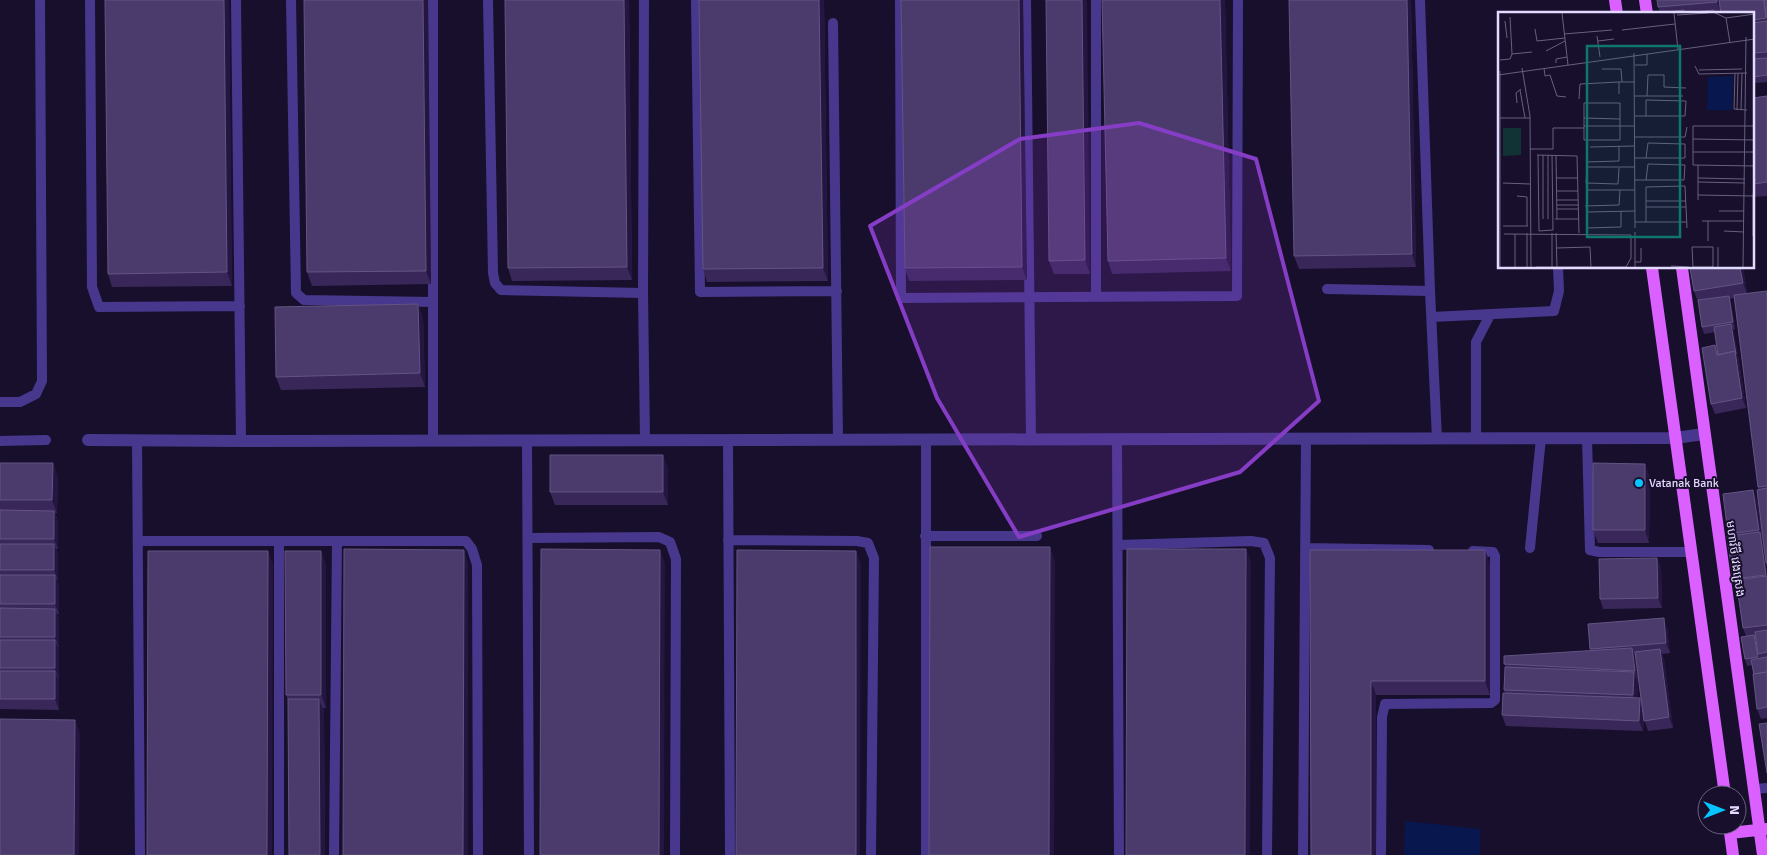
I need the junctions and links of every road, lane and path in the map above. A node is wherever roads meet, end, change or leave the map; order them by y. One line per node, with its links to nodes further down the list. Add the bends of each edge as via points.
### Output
1 (40, 0): 28 (lane, via 42,381 36,394 20,402)
2 (90, 0): 25 (lane, via 92,287 99,307)
3 (236, 0): 25 (lane)
4 (291, 0): 24 (lane, via 296,293 304,300)
5 (433, 0): 24 (lane)
6 (488, 0): 21 (lane, via 495,283 501,290)
7 (644, 0): 21 (lane)
8 (696, 0): 19 (lane, via 700,292)
9 (900, 0): 22 (lane, via 901,298)
10 (1026, 0): 22 (lane)
11 (1096, 0): 23 (lane)
12 (1238, 0): 23 (lane, via 1237,296)
13 (1420, 0): 20 (lane)
14 (833, 23): 19 (lane)
15 (1558, 269): 26 (lane, via 1559,291 1554,312)
16 (1652, 269): 32 (main road)
17 (1682, 269): 29 (main road, មហាវិថី វេងស្រេង)
18 (1327, 289): 20 (lane)
19 (837, 291): 43 (lane)
20 (1430, 291): 27 (lane)
21 (643, 293): 41 (lane)
22 (1030, 297): 23 (lane); 45 (lane)
23 (1096, 297)
24 (433, 302): 47 (lane)
25 (240, 306): 46 (lane)
26 (1490, 315): 27 (lane); 36 (lane, via 1476,342)
27 (1432, 317): 35 (lane)
28 (0, 402)
29 (1704, 434): 32 (street); 64 (main road, មហាវិថី វេងស្រេង)
30 (1541, 438): 31 (street); 36 (street); 58 (lane)
31 (1587, 438): 32 (street); 61 (lane, via 1590,550)
32 (1675, 438): 61 (main road)
33 (1117, 439): 34 (street); 45 (street); 56 (lane)
34 (1306, 439): 35 (street); 57 (lane)
35 (1437, 439): 36 (street)
36 (1476, 439)
37 (0, 440): 38 (lane)
38 (46, 440)
39 (88, 440): 40 (street)
40 (137, 440): 46 (street); 53 (lane)
41 (645, 440): 42 (street); 48 (street)
42 (728, 440): 43 (street); 52 (lane)
43 (838, 440): 44 (street)
44 (926, 440): 45 (street); 49 (lane)
45 (1031, 440)
46 (241, 441): 47 (street)
47 (433, 441): 48 (street)
48 (527, 441): 51 (lane)
49 (925, 536): 50 (lane); 76 (lane)
50 (1037, 536)
51 (528, 538): 72 (lane); 73 (lane, via 659,537 670,542 676,559)
52 (728, 540): 74 (lane); 75 (lane, via 868,543 874,558)
53 (139, 541): 54 (lane); 68 (lane)
54 (279, 541): 55 (lane); 69 (lane)
55 (337, 541): 70 (lane); 71 (lane, via 466,541 472,549 477,565)
56 (1118, 545): 77 (lane); 78 (lane, via 1251,540 1264,543 1270,558)
57 (1305, 548): 59 (lane); 79 (lane)
58 (1530, 548)
59 (1442, 550)
60 (1461, 551): 80 (lane, via 1490,551 1495,556 1495,700 1385,704 1382,718)
61 (1691, 552): 62 (main road)
62 (1724, 785)
63 (1767, 788): 64 (lane)
64 (1754, 790): 66 (main road, មហាវិថី វេងស្រេង)
65 (1747, 829): 66 (main road)
66 (1763, 829): 82 (main road, មហាវិថី វេងស្រេង)
67 (1731, 835): 81 (main road)
68 (140, 855)
69 (279, 855)
70 (334, 855)
71 (478, 855)
72 (529, 855)
73 (675, 855)
74 (730, 855)
75 (871, 855)
76 (926, 855)
77 (1119, 855)
78 (1267, 855)
79 (1303, 855)
80 (1381, 855)
81 (1733, 855)
82 (1763, 855)

